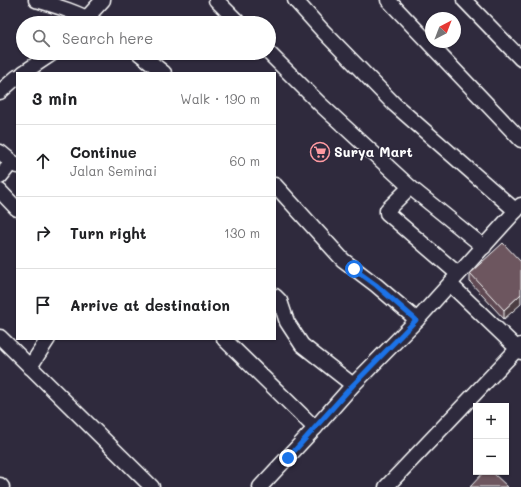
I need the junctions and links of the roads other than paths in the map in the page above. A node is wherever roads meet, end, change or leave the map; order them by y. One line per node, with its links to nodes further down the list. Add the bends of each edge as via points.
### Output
1 (36, 0): 7 (street)
2 (103, 0): 8 (street)
3 (216, 0): 9 (street)
4 (296, 0): 26 (street, via 394,104)
5 (388, 0): 18 (street)
6 (464, 0): 10 (street)
7 (76, 16)
8 (92, 16)
9 (232, 16)
10 (521, 58)
11 (42, 60): 14 (street)
12 (148, 60): 15 (street)
13 (276, 60): 23 (street)
14 (24, 72)
15 (163, 72)
16 (16, 78): 17 (street)
17 (0, 92)
18 (521, 140)
19 (0, 152): 20 (street)
20 (14, 164): 21 (street)
21 (0, 176)
22 (276, 187): 30 (street, via 343,260)
23 (410, 187): 27 (street); 28 (street, via 387,213)
24 (0, 191): 25 (street)
25 (16, 208)
26 (519, 208): 27 (street)
27 (484, 247): 28 (street)
28 (454, 279): 30 (street); 34 (street)
29 (276, 297): 36 (street, via 280,301 287,322 302,345)
30 (416, 320): 36 (street)
31 (0, 337): 35 (street)
32 (47, 340): 35 (street)
33 (225, 340): 37 (street)
34 (520, 348): 40 (street)
35 (30, 367): 38 (street)
36 (353, 385): 37 (street)
37 (315, 428): 39 (street)
38 (152, 487)
39 (260, 487)
40 (386, 487)

